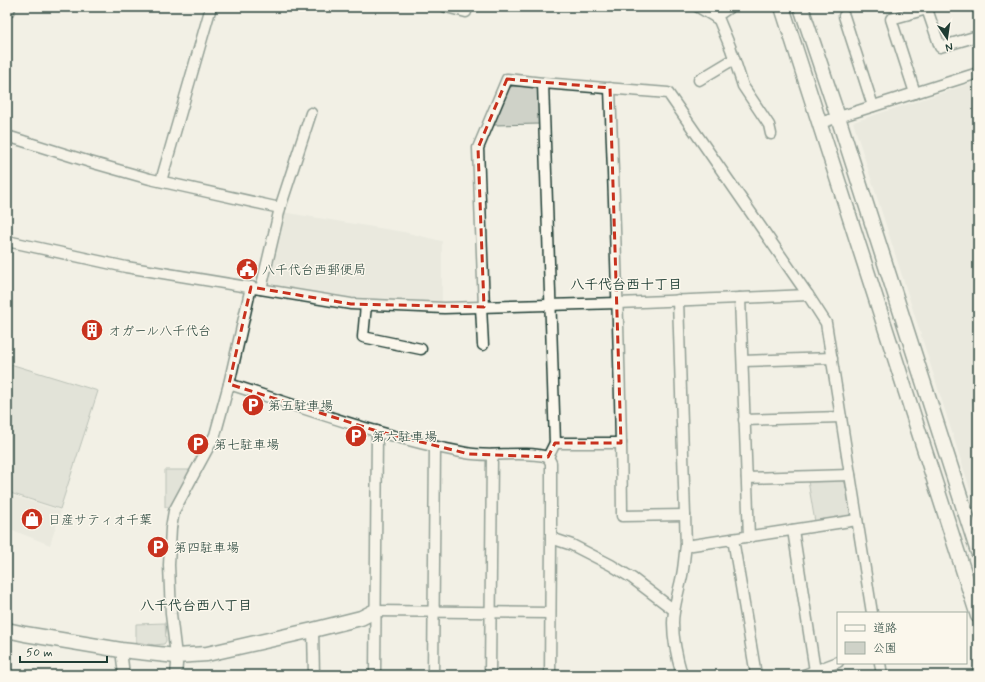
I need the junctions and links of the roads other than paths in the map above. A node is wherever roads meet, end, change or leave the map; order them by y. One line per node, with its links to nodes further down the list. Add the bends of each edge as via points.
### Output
1 (8, 7): 9 (street)
2 (211, 7): 25 (street)
3 (446, 7): 4 (street, via 466,12)
4 (466, 7)
5 (698, 7): 11 (street)
6 (730, 7): 11 (street)
7 (782, 7): 22 (street)
8 (801, 7): 21 (street)
9 (7, 10)
10 (844, 16): 19 (street)
11 (715, 17): 13 (street, via 719,20)
12 (978, 36): 18 (street, via 940,48 927,9 891,19)
13 (734, 59): 15 (street); 23 (street, via 743,86)
14 (978, 73): 18 (street)
15 (699, 80)
16 (543, 83): 17 (street); 34 (street); 35 (street, via 507,79 478,148)
17 (610, 88): 29 (street, via 668,93); 32 (street)
18 (915, 93): 19 (street)
19 (873, 106): 21 (street)
20 (311, 113): 26 (street)
21 (838, 117): 22 (street); 58 (street)
22 (820, 123): 65 (street)
23 (771, 134)
24 (7, 136): 25 (street)
25 (161, 181): 26 (street)
26 (280, 208): 28 (street)
27 (7, 241): 28 (street, via 126,267)
28 (256, 288): 33 (street); 40 (street)
29 (808, 294): 30 (street); 38 (street, via 826,323)
30 (740, 298): 31 (street); 39 (street)
31 (678, 300): 32 (street); 51 (street)
32 (618, 303): 34 (street); 45 (street)
33 (366, 305): 35 (street); 37 (street, via 363,338)
34 (550, 305): 35 (street); 44 (street)
35 (483, 307): 36 (street)
36 (483, 345)
37 (421, 349)
38 (832, 358): 39 (street); 41 (street)
39 (742, 361): 42 (street)
40 (229, 384): 43 (street); 69 (street, via 215,435 174,512 169,565)
41 (841, 417): 42 (street); 49 (street)
42 (744, 420): 50 (street)
43 (376, 431): 46 (street); 60 (street)
44 (554, 443): 45 (street); 48 (street)
45 (621, 443): 51 (street, via 622,516)
46 (435, 447): 47 (street, via 468,454); 61 (street)
47 (492, 455): 48 (street); 62 (street)
48 (548, 457): 55 (street, via 551,464)
49 (850, 475): 50 (street); 52 (street)
50 (747, 478): 54 (street)
51 (685, 515): 57 (street)
52 (857, 520): 53 (street); 64 (street)
53 (793, 530): 54 (street); 72 (street)
54 (749, 536): 56 (street)
55 (551, 538): 59 (street, via 572,545 611,565); 63 (street)
56 (733, 539): 57 (street); 81 (street)
57 (686, 546): 59 (street)
58 (978, 552)
59 (674, 610): 80 (street, via 673,635)
60 (375, 611): 61 (street); 67 (street, via 361,618); 76 (street)
61 (434, 611): 62 (street); 77 (street)
62 (491, 612): 63 (street); 78 (street)
63 (550, 612): 79 (street)
64 (872, 612)
65 (978, 616)
66 (7, 630): 68 (street)
67 (313, 630): 69 (street, via 207,654); 75 (street)
68 (121, 650): 69 (street); 73 (street)
69 (176, 656): 74 (street)
70 (837, 662): 72 (street)
71 (880, 664): 83 (street)
72 (815, 671): 82 (street)
73 (124, 675)
74 (176, 675)
75 (314, 675)
76 (375, 675)
77 (433, 675)
78 (490, 675)
79 (550, 675)
80 (682, 675)
81 (756, 675)
82 (804, 675)
83 (882, 675)

